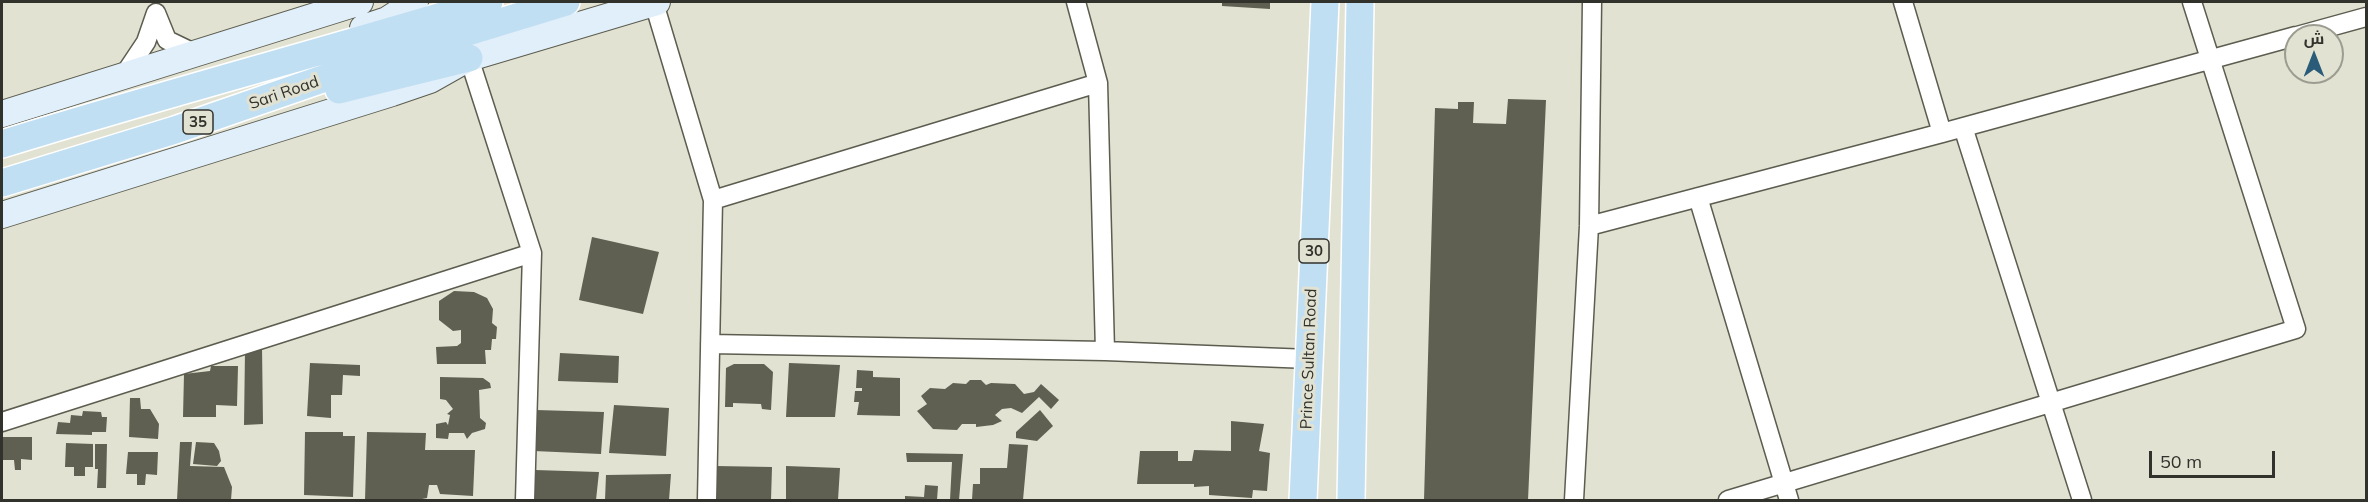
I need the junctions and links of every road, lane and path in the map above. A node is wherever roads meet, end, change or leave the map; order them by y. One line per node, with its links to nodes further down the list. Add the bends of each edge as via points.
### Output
1 (360, 2): 13 (main road)
2 (415, 2): 24 (main road, via 387,20)
3 (489, 2): 17 (main road, Sari Road / 35)
4 (566, 2): 17 (main road, Sari Road / 35)
5 (656, 2): 19 (main road); 31 (street)
6 (1076, 2): 22 (street)
7 (1325, 2): 37 (main road, Prince Sultan Road / 30)
8 (1360, 2): 44 (main road)
9 (1592, 2): 33 (street)
10 (1903, 2): 27 (street)
11 (2192, 2): 20 (street)
12 (156, 7): 18 (street, via 167,40); 21 (street, via 146,42)
13 (323, 8): 18 (main road)
14 (2367, 17): 15 (street)
15 (2341, 24)
16 (2284, 39): 20 (street)
17 (390, 44): 24 (main road, Sari Road / 35, via 164,94); 26 (main road, Sari Road / 35)
18 (194, 53): 21 (main road)
19 (469, 58): 26 (main road); 32 (main road, via 430,80 392,93); 34 (street)
20 (2210, 60): 25 (street); 38 (street, via 2296,329)
21 (124, 75): 23 (main road)
22 (1098, 83): 31 (street); 36 (street)
23 (2, 114)
24 (68, 124): 28 (main road, Sari Road / 35)
25 (1963, 127): 27 (street); 38 (street)
26 (175, 130): 29 (main road, Sari Road / 35)
27 (1942, 133): 30 (street)
28 (2, 144)
29 (2, 183)
30 (1698, 197): 33 (street); 40 (street)
31 (713, 200): 35 (street)
32 (2, 215)
33 (1588, 226): 45 (street)
34 (532, 253): 39 (street); 41 (street)
35 (710, 344): 36 (street); 42 (street)
36 (1105, 351): 37 (street)
37 (1309, 359): 43 (main road, Prince Sultan Road / 30)
38 (2051, 403): 40 (street); 47 (street)
39 (2, 422)
40 (1787, 492): 46 (street)
41 (525, 501)
42 (707, 501)
43 (1303, 501)
44 (1351, 501)
45 (1574, 501)
46 (1728, 501)
47 (2082, 501)

